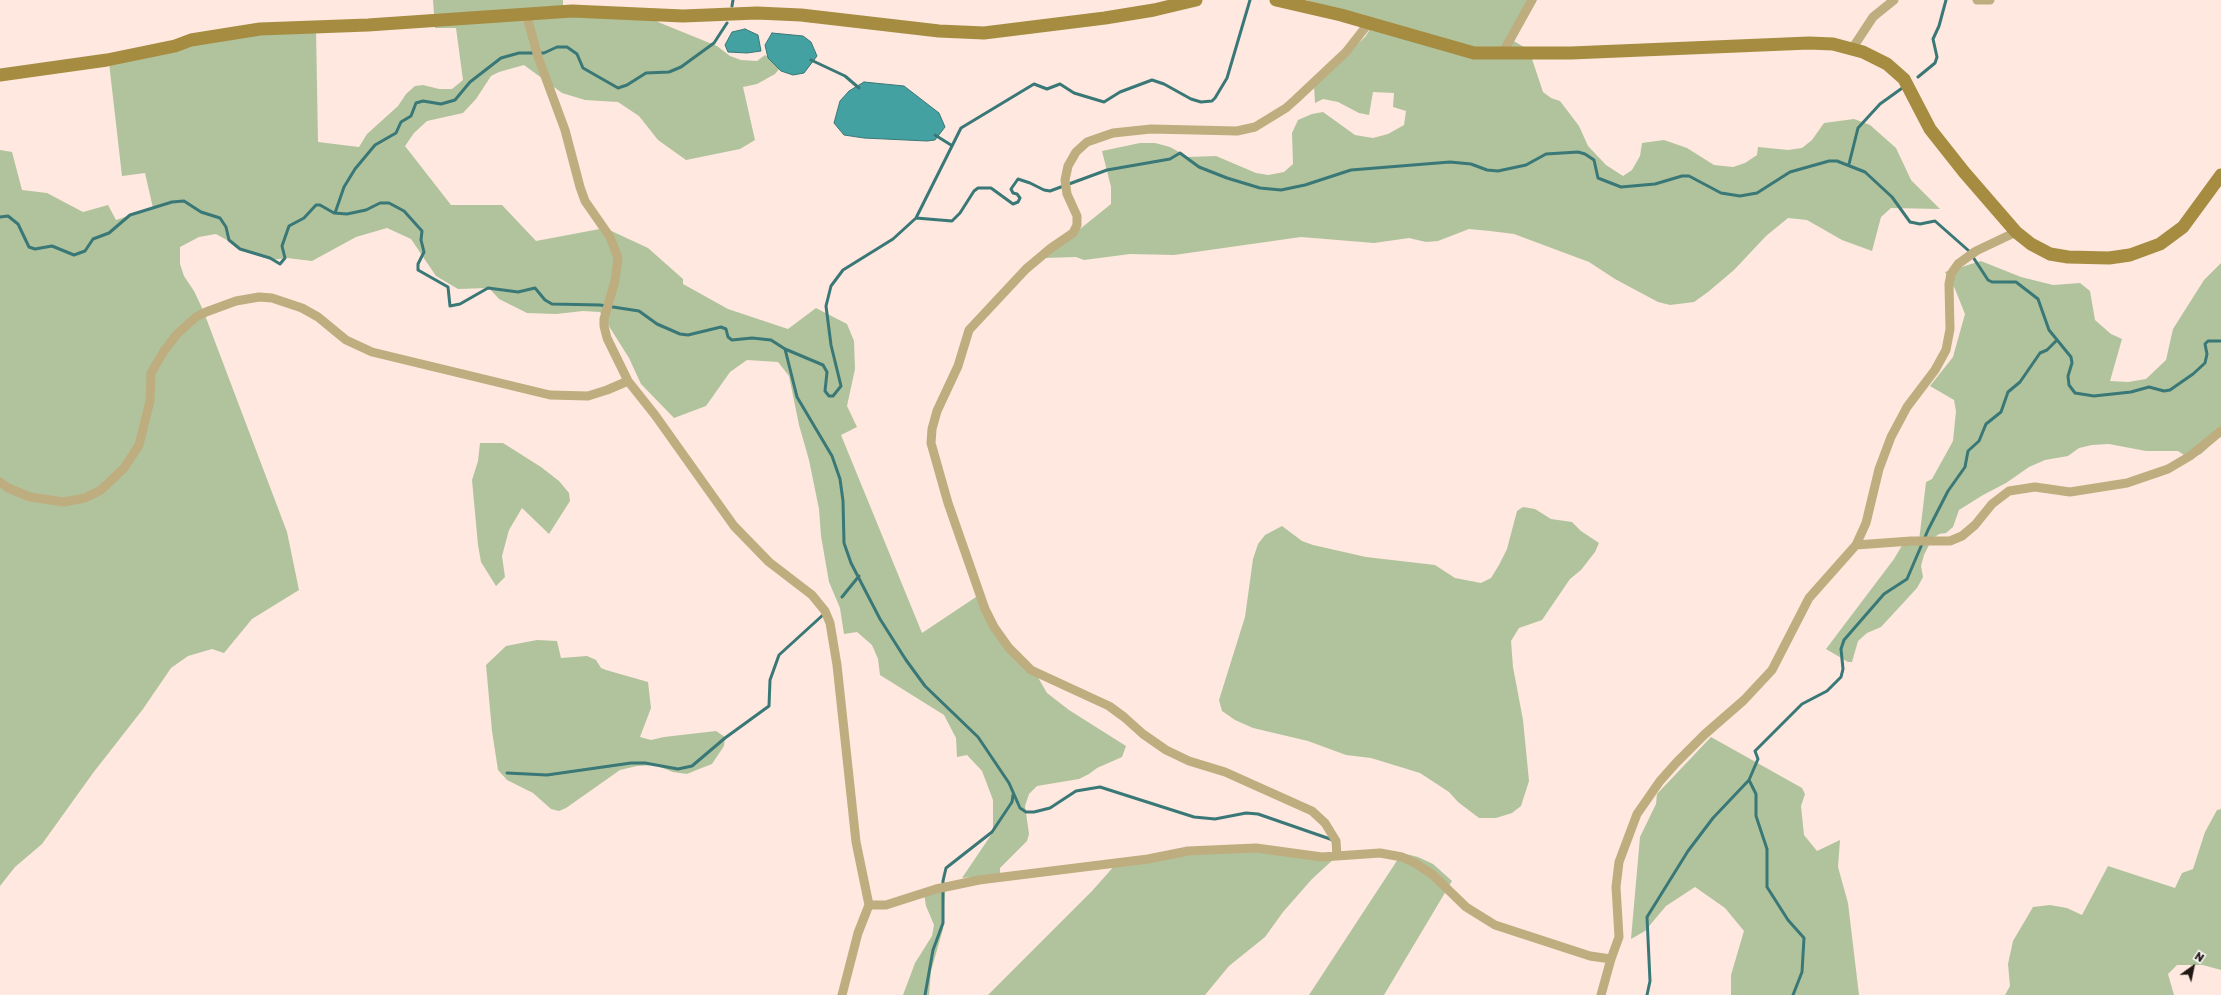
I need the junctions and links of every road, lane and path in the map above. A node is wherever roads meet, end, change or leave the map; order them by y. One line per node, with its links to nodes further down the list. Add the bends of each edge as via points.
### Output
1 (1196, 0): 7 (street, via 1154,10 984,33 939,31 801,15 682,16 572,11)
2 (1281, 0): 8 (street)
3 (1532, 0): 10 (street)
4 (1894, 0): 9 (street, via 1873,17)
5 (1977, 0): 6 (street)
6 (1990, 0)
7 (526, 13): 11 (street, via 454,20 260,29 190,40 175,46 106,60); 14 (street, via 537,53 565,130 585,201 610,237 618,258 615,281 604,319 607,338)
8 (1368, 24): 10 (street, via 1461,51); 18 (street, via 1346,52 1295,100 1255,127 1237,131 1172,129 1113,133 1087,142 1076,152 1068,166 1065,180 1067,194 1077,216 1074,233 1026,268 969,330 958,366 937,411 931,443 948,503 985,609 994,627 1031,670 1109,706 1166,750 1189,761 1225,772 1312,811 1336,841)
9 (1852, 49): 10 (street, via 1833,44 1809,43 1571,54); 13 (street, via 1874,57 1904,79 1930,129)
10 (1502, 54)
11 (0, 75)
12 (2221, 175): 13 (street, via 2183,227 2160,244 2130,255 2083,258 2050,254)
13 (2016, 232): 17 (street, via 1976,251 1955,267 1950,278 1950,329 1946,350 1890,437 1866,523)
14 (628, 381): 16 (street, via 588,396 550,394 372,352 346,340 318,317 302,308 272,298 259,297 236,301 206,312 196,317 177,334 151,374 150,401 138,445 124,468 101,490 85,498 64,502 30,497); 19 (street, via 734,526 769,562 812,595 825,611 830,623 837,665 856,842)
15 (2221, 431): 17 (street, via 2190,456 2168,469 2127,483 2070,492 2034,487 2009,491 1992,504 1975,525 1962,536 1950,541 1911,541)
16 (0, 482)
17 (1856, 546): 20 (street, via 1809,598 1772,670 1744,700 1676,763 1637,814 1619,862 1616,887 1619,937)
18 (1337, 856): 19 (street, via 1322,857 1256,848 1188,851 1148,859 978,880 936,889 896,902); 20 (street, via 1380,853 1402,857 1433,875 1466,907 1495,925 1584,954)
19 (870, 905): 21 (street, via 858,932)
20 (1611, 959): 22 (street)
21 (842, 995)
22 (1601, 995)

